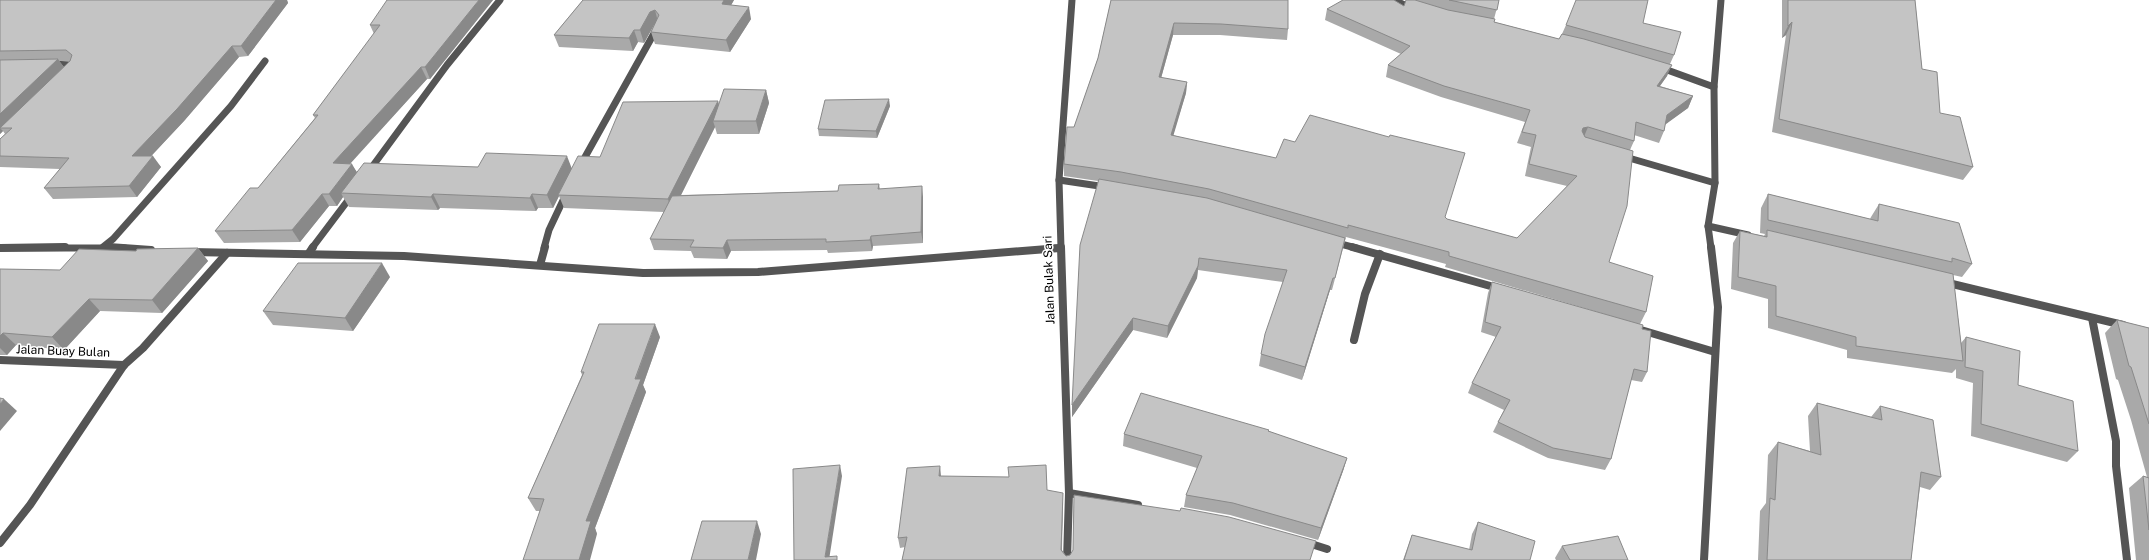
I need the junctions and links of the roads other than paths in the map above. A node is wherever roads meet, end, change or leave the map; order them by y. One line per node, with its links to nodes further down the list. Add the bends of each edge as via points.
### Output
1 (500, 0): 14 (street, via 447,66)
2 (1072, 0): 15 (street, Jalan Bulak Sari)
3 (1394, 0): 5 (street)
4 (1721, 0): 11 (street)
5 (1421, 11)
6 (658, 27): 13 (street)
7 (265, 61): 23 (street, via 231,106)
8 (47, 64): 10 (street, via 71,65 75,68)
9 (1651, 65): 11 (street)
10 (70, 73)
11 (1714, 88): 16 (street)
12 (1612, 153): 16 (street)
13 (577, 170)
14 (364, 178)
15 (1059, 180): 18 (street); 25 (street, Jalan Bulak Sari)
16 (1715, 183): 20 (street)
17 (571, 184): 31 (street, via 549,230)
18 (1113, 188)
19 (355, 191): 29 (street)
20 (1708, 226): 21 (street); 38 (street, via 1718,307)
21 (1754, 237)
22 (1324, 239): 30 (street)
23 (104, 247): 24 (street); 26 (street)
24 (0, 248)
25 (1060, 248): 31 (street, via 758,272 643,273); 41 (street, Jalan Bulak Sari)
26 (159, 250)
27 (183, 251): 28 (street)
28 (227, 253): 29 (street); 40 (street, via 143,348)
29 (309, 253): 31 (street)
30 (1380, 254): 33 (street); 37 (street, via 1365,294)
31 (540, 265)
32 (1938, 281): 34 (street)
33 (1509, 292)
34 (2092, 318): 36 (street); 48 (street, via 2116,441 2116,466)
35 (1631, 327): 38 (street)
36 (2135, 327)
37 (1354, 340)
38 (1715, 352): 47 (street)
39 (0, 360): 40 (street, Jalan Buay Bulan)
40 (124, 365): 44 (street, via 30,505)
41 (1069, 493): 42 (street); 46 (street, Jalan Bulak Sari)
42 (1147, 506)
43 (1294, 539): 45 (street)
44 (0, 543)
45 (1327, 548)
46 (1067, 560)
47 (1704, 560)
48 (2127, 560)

